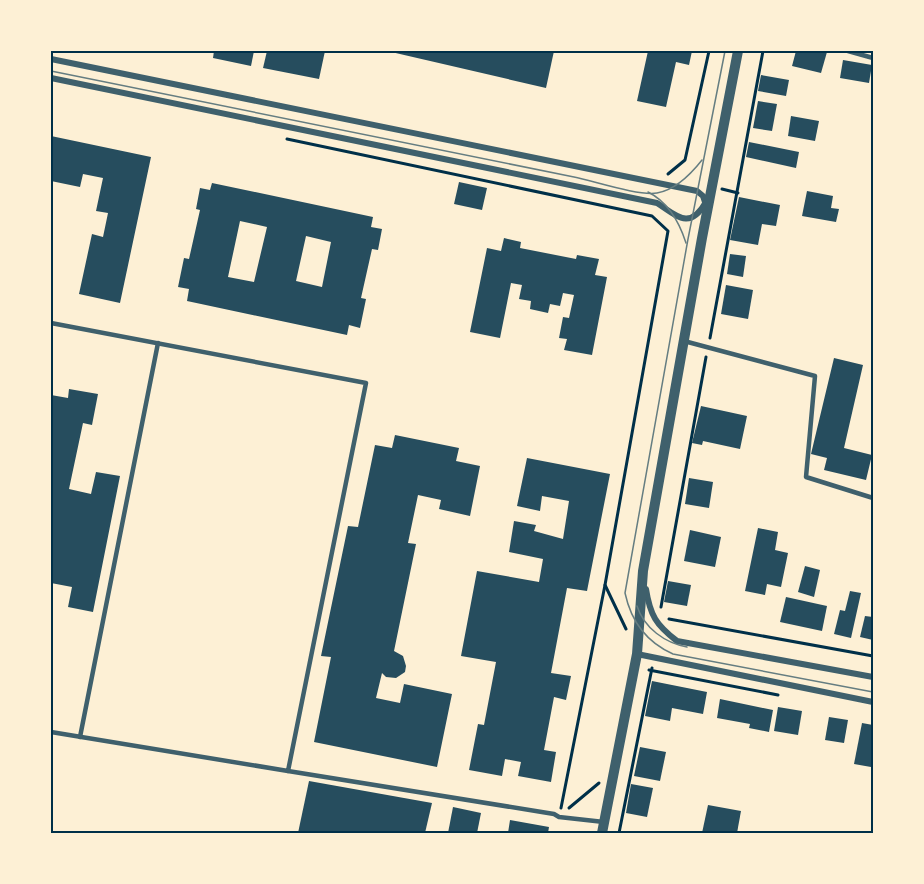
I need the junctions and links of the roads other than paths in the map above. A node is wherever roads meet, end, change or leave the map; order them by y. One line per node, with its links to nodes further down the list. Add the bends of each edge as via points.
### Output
1 (738, 51): 6 (street)
2 (848, 51): 3 (lane)
3 (873, 58)
4 (51, 59): 6 (street)
5 (51, 78): 6 (street, via 657,203 681,219 700,212)
6 (709, 196): 8 (street)
7 (51, 323): 9 (lane)
8 (684, 341): 10 (lane, via 815,376 806,477); 11 (street)
9 (158, 343): 16 (lane); 17 (lane, via 366,383)
10 (873, 498)
11 (643, 571): 12 (street); 13 (street, via 649,611 677,641)
12 (637, 654): 14 (street); 18 (street)
13 (873, 677)
14 (873, 702)
15 (51, 732): 16 (lane)
16 (80, 737): 17 (lane)
17 (288, 771): 18 (lane, via 554,814)
18 (603, 828)

